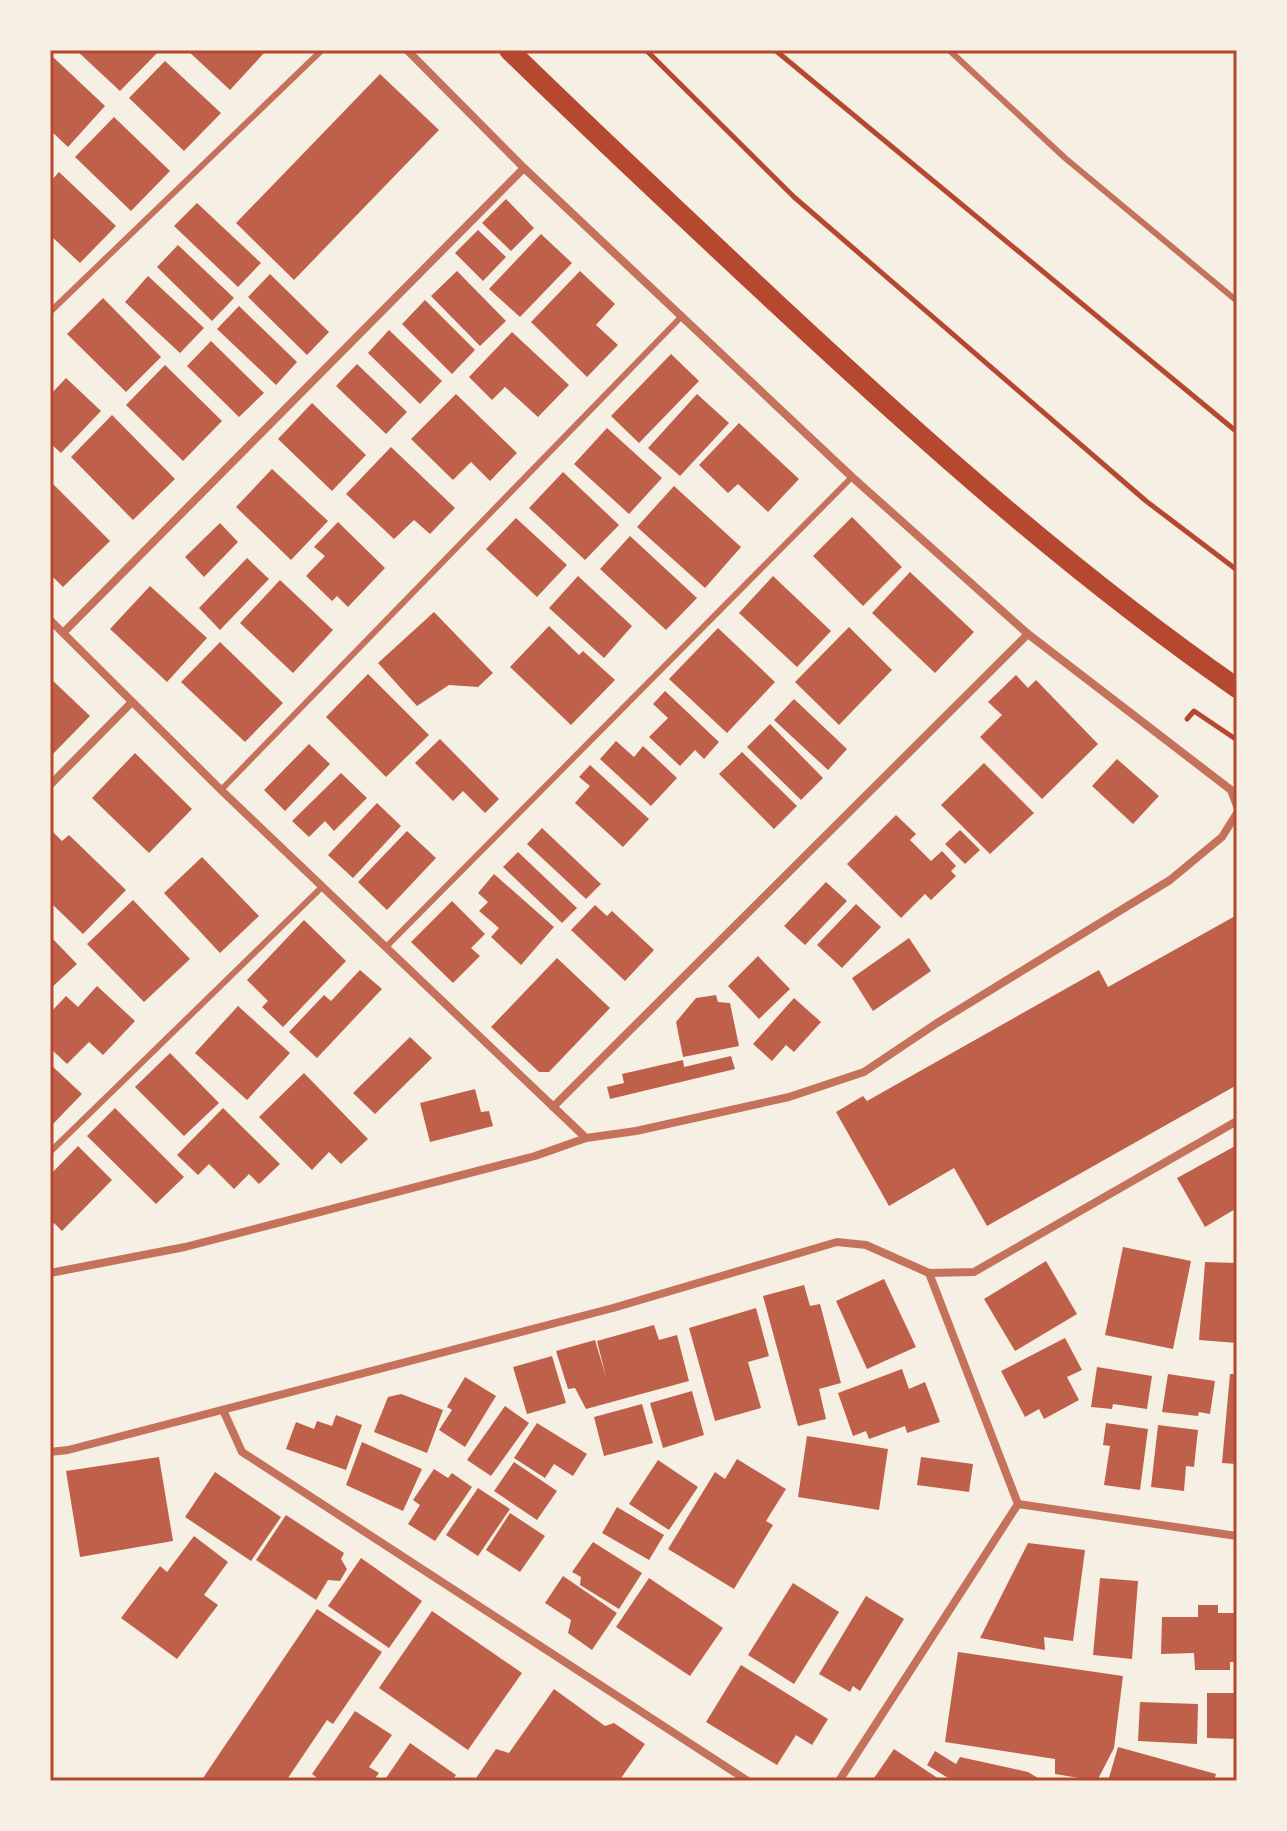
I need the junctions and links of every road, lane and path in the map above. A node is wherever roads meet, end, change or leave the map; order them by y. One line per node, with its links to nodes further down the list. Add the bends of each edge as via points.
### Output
1 (322, 50): 9 (lane)
2 (407, 50): 7 (street)
3 (509, 50): 17 (main road, via 899,417 1082,573)
4 (646, 50): 13 (path, via 794,197 1146,501)
5 (775, 50): 11 (path)
6 (949, 50): 8 (lane, via 1065,158)
7 (524, 168): 10 (street); 15 (street)
8 (1237, 301)
9 (50, 312)
10 (681, 317): 12 (street); 20 (lane)
11 (1237, 432)
12 (852, 477): 16 (street); 24 (lane)
13 (1237, 570)
14 (50, 620): 15 (street)
15 (63, 633): 18 (street)
16 (1028, 634): 21 (street, via 1231,790); 25 (street)
17 (1237, 688)
18 (132, 702): 19 (street); 20 (street)
19 (50, 785)
20 (221, 790): 23 (street)
21 (1237, 806)
22 (1237, 813): 27 (street, via 1222,837 1170,880 864,1072 789,1097)
23 (322, 887): 24 (street); 28 (lane)
24 (386, 947): 25 (street)
25 (553, 1107): 27 (street)
26 (1237, 1121): 30 (street, via 974,1272)
27 (586, 1138): 29 (street, via 185,1247)
28 (50, 1152)
29 (50, 1273)
30 (929, 1273): 31 (street, via 866,1245 837,1242 613,1308); 33 (street)
31 (223, 1410): 32 (street); 35 (street, via 242,1452)
32 (50, 1452)
33 (1018, 1504): 34 (street); 36 (street)
34 (1237, 1536)
35 (748, 1781)
36 (839, 1781)

